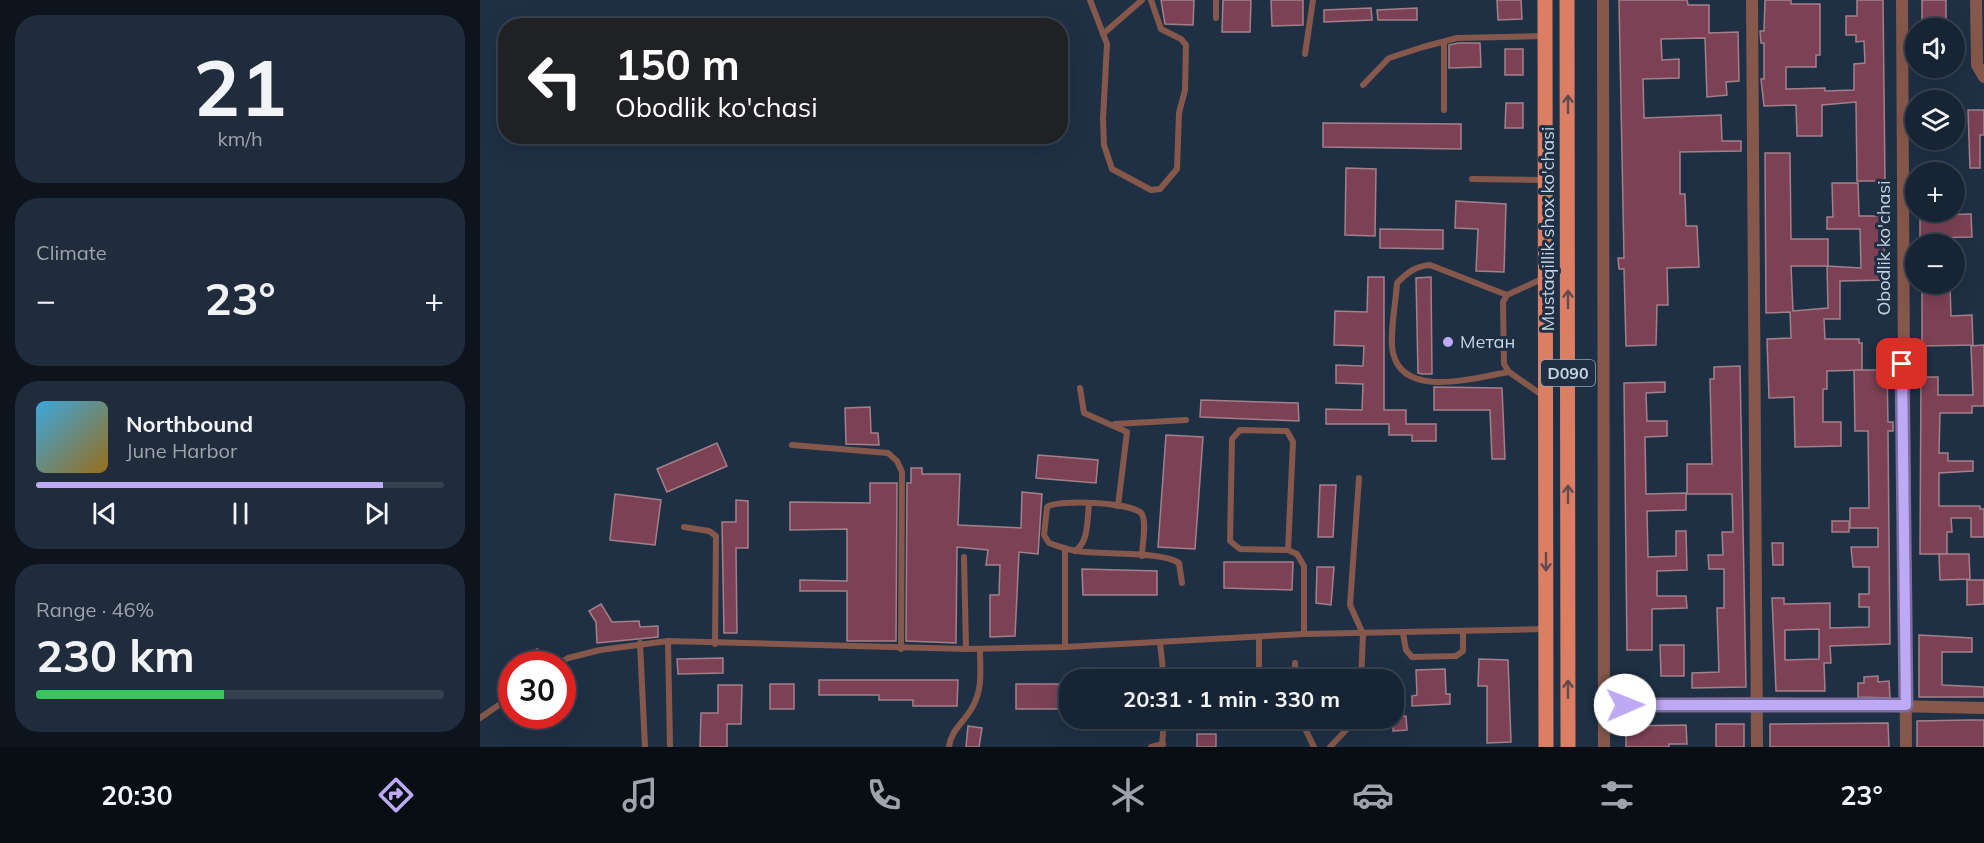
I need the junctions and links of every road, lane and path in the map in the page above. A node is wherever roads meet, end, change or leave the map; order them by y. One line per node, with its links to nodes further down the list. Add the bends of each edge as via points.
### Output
1 (1090, 0): 13 (lane)
2 (1142, 0): 13 (lane)
3 (1151, 0): 13 (lane, via 1161,29 1186,45 1178,169 1160,189 1151,190 1112,169 1104,145 1108,65)
4 (1216, 0): 12 (lane)
5 (1313, 0): 16 (lane)
6 (1545, 0): 14 (main road, Mustaqillik shox ko'chasi / D090)
7 (1567, 0): 77 (main road, Mustaqillik shox ko'chasi / D090, one-way to 7)
8 (1603, 0): 61 (street)
9 (1752, 0): 60 (street)
10 (1902, 0): 62 (street, Obodlik ko'chasi)
11 (1976, 0): 17 (street, via 1977,64)
12 (1216, 18)
13 (1103, 34)
14 (1544, 36): 15 (lane, via 1457,38); 21 (main road, Mustaqillik shox ko'chasi / D090)
15 (1444, 42): 18 (lane, via 1389,58); 19 (lane)
16 (1305, 54)
17 (1984, 77)
18 (1363, 85)
19 (1444, 110)
20 (1472, 179): 21 (lane)
21 (1545, 180): 22 (main road, Mustaqillik shox ko'chasi / D090)
22 (1545, 278): 23 (lane); 26 (main road, Mustaqillik shox ko'chasi / D090)
23 (1507, 295): 24 (lane, via 1503,302 1504,364); 24 (lane, via 1430,265 1420,266 1397,283 1393,351 1399,368 1419,382 1439,383)
24 (1509, 372): 26 (lane)
25 (1080, 388): 28 (lane, via 1084,413)
26 (1545, 397): 40 (main road, Mustaqillik shox ko'chasi / D090, one-way to 40)
27 (1186, 420): 28 (lane)
28 (1110, 424): 32 (lane, via 1123,429 1128,438)
29 (792, 444): 51 (lane, via 888,453 897,461 902,472)
30 (1359, 478): 44 (lane, via 1350,605)
31 (1089, 504): 32 (lane); 34 (lane, via 1053,502 1047,507 1044,536 1049,543); 36 (lane, via 1085,540)
32 (1118, 506): 37 (lane, via 1131,506 1144,518)
33 (684, 527): 49 (lane, via 716,536)
34 (1065, 548): 36 (lane); 50 (lane)
35 (1288, 550): 35 (lane, via 1240,549 1230,541 1232,439 1240,430 1287,431 1293,442); 43 (lane, via 1297,554 1304,566)
36 (1074, 551): 37 (lane)
37 (1142, 556): 39 (lane, via 1170,557 1179,563)
38 (964, 557): 52 (lane)
39 (1182, 583)
40 (1546, 629): 41 (lane); 76 (main road, Mustaqillik shox ko'chasi / D090)
41 (1463, 631): 42 (lane); 42 (lane, via 1463,651 1456,656 1412,657 1406,650)
42 (1403, 633): 44 (lane)
43 (1304, 634): 44 (lane); 45 (lane)
44 (1363, 634): 59 (lane)
45 (1259, 637): 47 (lane); 57 (lane)
46 (668, 641): 48 (lane); 49 (lane); 71 (lane)
47 (1160, 642): 50 (lane); 56 (lane)
48 (640, 643): 54 (lane); 70 (lane)
49 (715, 644): 51 (lane)
50 (1065, 647): 53 (lane)
51 (901, 649): 52 (lane)
52 (966, 649): 53 (lane)
53 (980, 649): 72 (lane, via 981,685 973,707 950,735)
54 (576, 656)
55 (1295, 663): 58 (lane)
56 (1163, 669)
57 (1259, 669)
58 (1295, 669)
59 (1361, 669)
60 (1757, 704): 61 (street); 62 (street); 79 (street)
61 (1604, 705): 78 (street)
62 (1906, 705): 64 (street); 80 (street, Obodlik ko'chasi)
63 (498, 706): 65 (lane)
64 (1984, 708)
65 (480, 718)
66 (1163, 729): 69 (lane)
67 (1305, 729): 74 (lane)
68 (1347, 729): 75 (lane)
69 (1162, 745): 73 (lane)
70 (645, 747)
71 (670, 747)
72 (949, 747)
73 (1151, 747)
74 (1314, 747)
75 (1329, 747)
76 (1546, 747)
77 (1568, 747)
78 (1604, 747)
79 (1757, 747)
80 (1906, 747)

